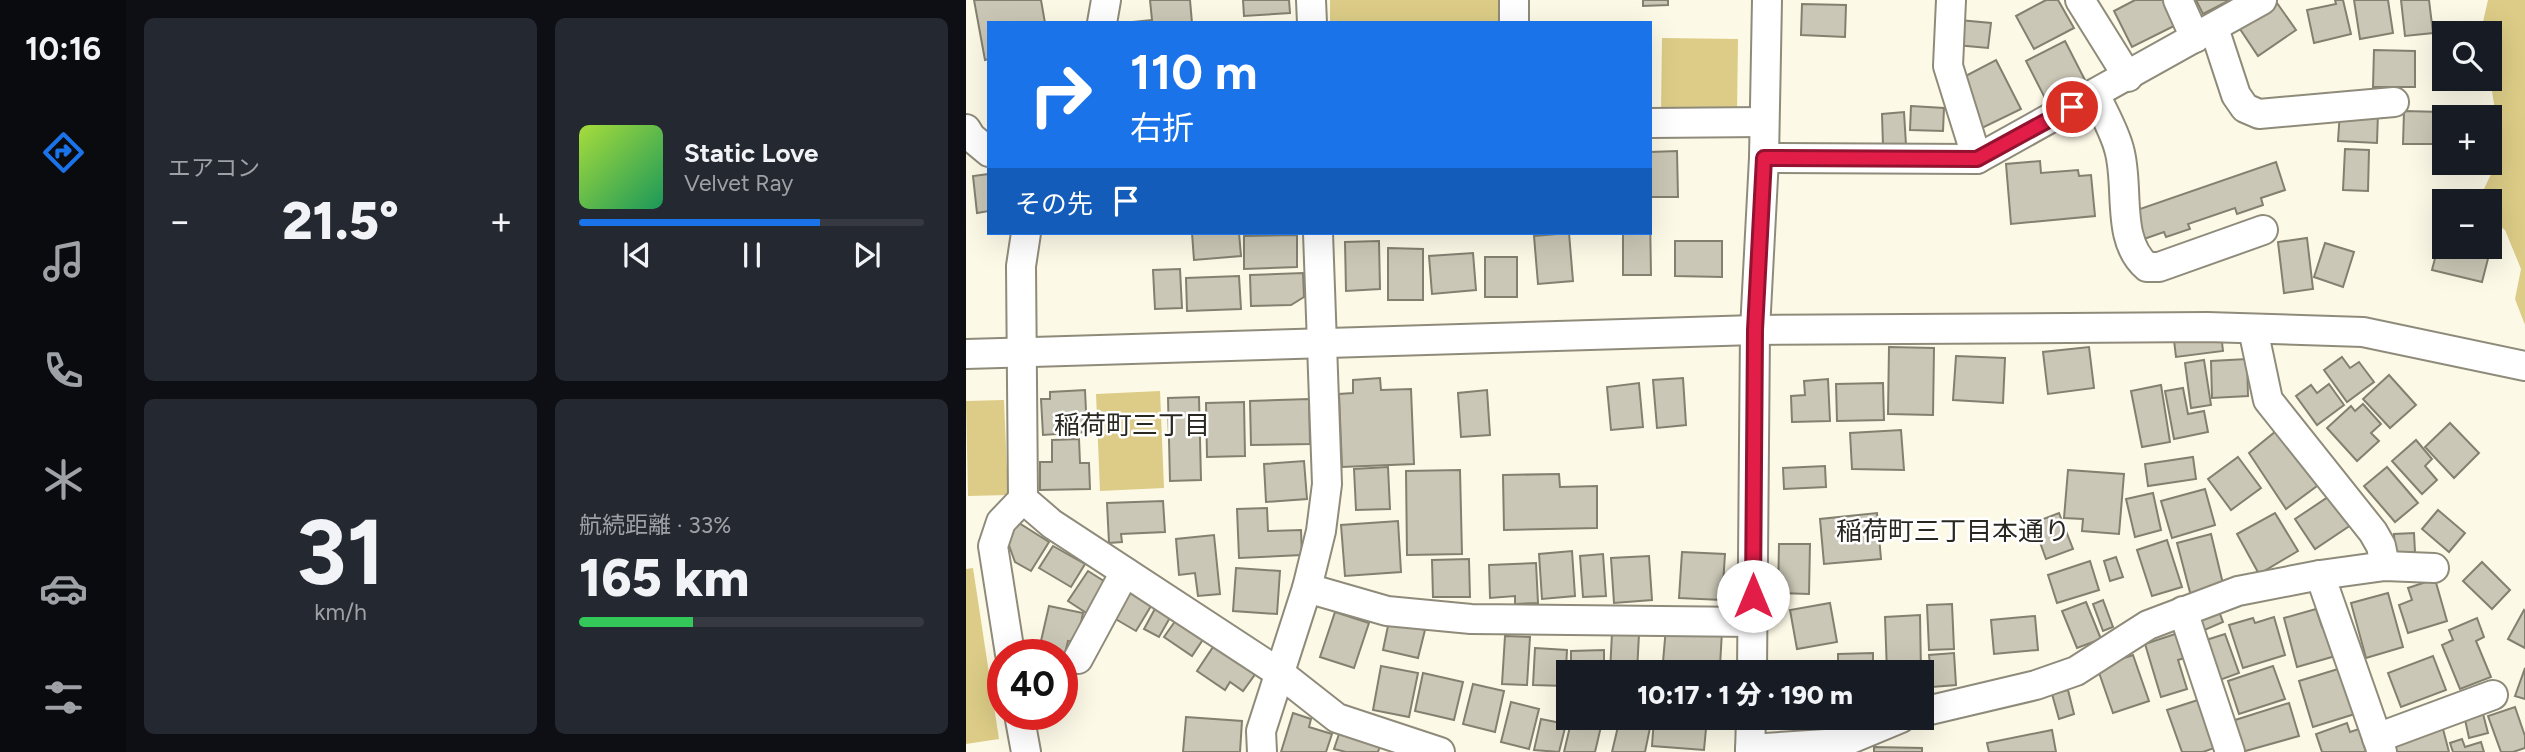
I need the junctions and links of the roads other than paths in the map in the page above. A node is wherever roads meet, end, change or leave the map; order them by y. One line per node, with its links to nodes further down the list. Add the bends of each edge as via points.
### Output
1 (1106, 0): 9 (street)
2 (1311, 0): 10 (street)
3 (1514, 0): 11 (street)
4 (1767, 0): 16 (street)
5 (1951, 0): 21 (street, via 1948,66)
6 (2080, 0): 13 (street)
7 (2178, 0): 12 (street)
8 (2262, 0): 12 (street)
9 (1102, 21)
10 (1311, 21)
11 (1514, 21)
12 (2204, 33): 13 (street); 15 (street, via 2236,95 2245,108 2259,114)
13 (2128, 77): 14 (street)
14 (2095, 94): 21 (street); 22 (street, via 2119,147 2130,243 2138,260 2147,267 2159,267)
15 (2394, 102)
16 (1763, 122): 17 (street); 20 (street)
17 (1652, 123)
18 (966, 129): 19 (street)
19 (987, 150)
20 (1764, 158): 21 (street); 26 (street)
21 (1977, 159)
22 (2263, 230)
23 (1026, 235): 28 (street, via 1021,267)
24 (1318, 235): 27 (street)
25 (2253, 329): 26 (street); 30 (street, via 2363,332); 32 (street, via 2268,400 2373,532)
26 (1755, 330): 27 (street); 38 (street)
27 (1322, 342): 28 (street); 36 (street, via 1327,484)
28 (1023, 352): 29 (street); 31 (street)
29 (966, 354)
30 (2525, 366)
31 (1023, 499): 34 (street); 39 (street, via 1001,522 993,546)
32 (2385, 566): 33 (street); 35 (street)
33 (2434, 568)
34 (1125, 572): 40 (street); 42 (street)
35 (2320, 575): 37 (street, via 2238,591); 48 (street)
36 (1307, 588): 38 (street, via 1387,611 1471,619); 42 (street)
37 (2183, 611): 44 (street, via 2148,625 2076,671); 53 (street)
38 (1752, 622): 41 (street)
39 (1008, 639)
40 (1078, 657)
41 (1752, 660)
42 (1281, 674): 51 (street, via 1261,731); 52 (street, via 1337,718)
43 (2493, 695): 48 (street)
44 (1934, 709)
45 (1023, 730): 50 (street)
46 (1751, 730): 49 (street)
47 (1872, 730): 49 (street, via 1840,743)
48 (2379, 745)
49 (1750, 750)
50 (1026, 752)
51 (1262, 752)
52 (1440, 752)
53 (2230, 752)

